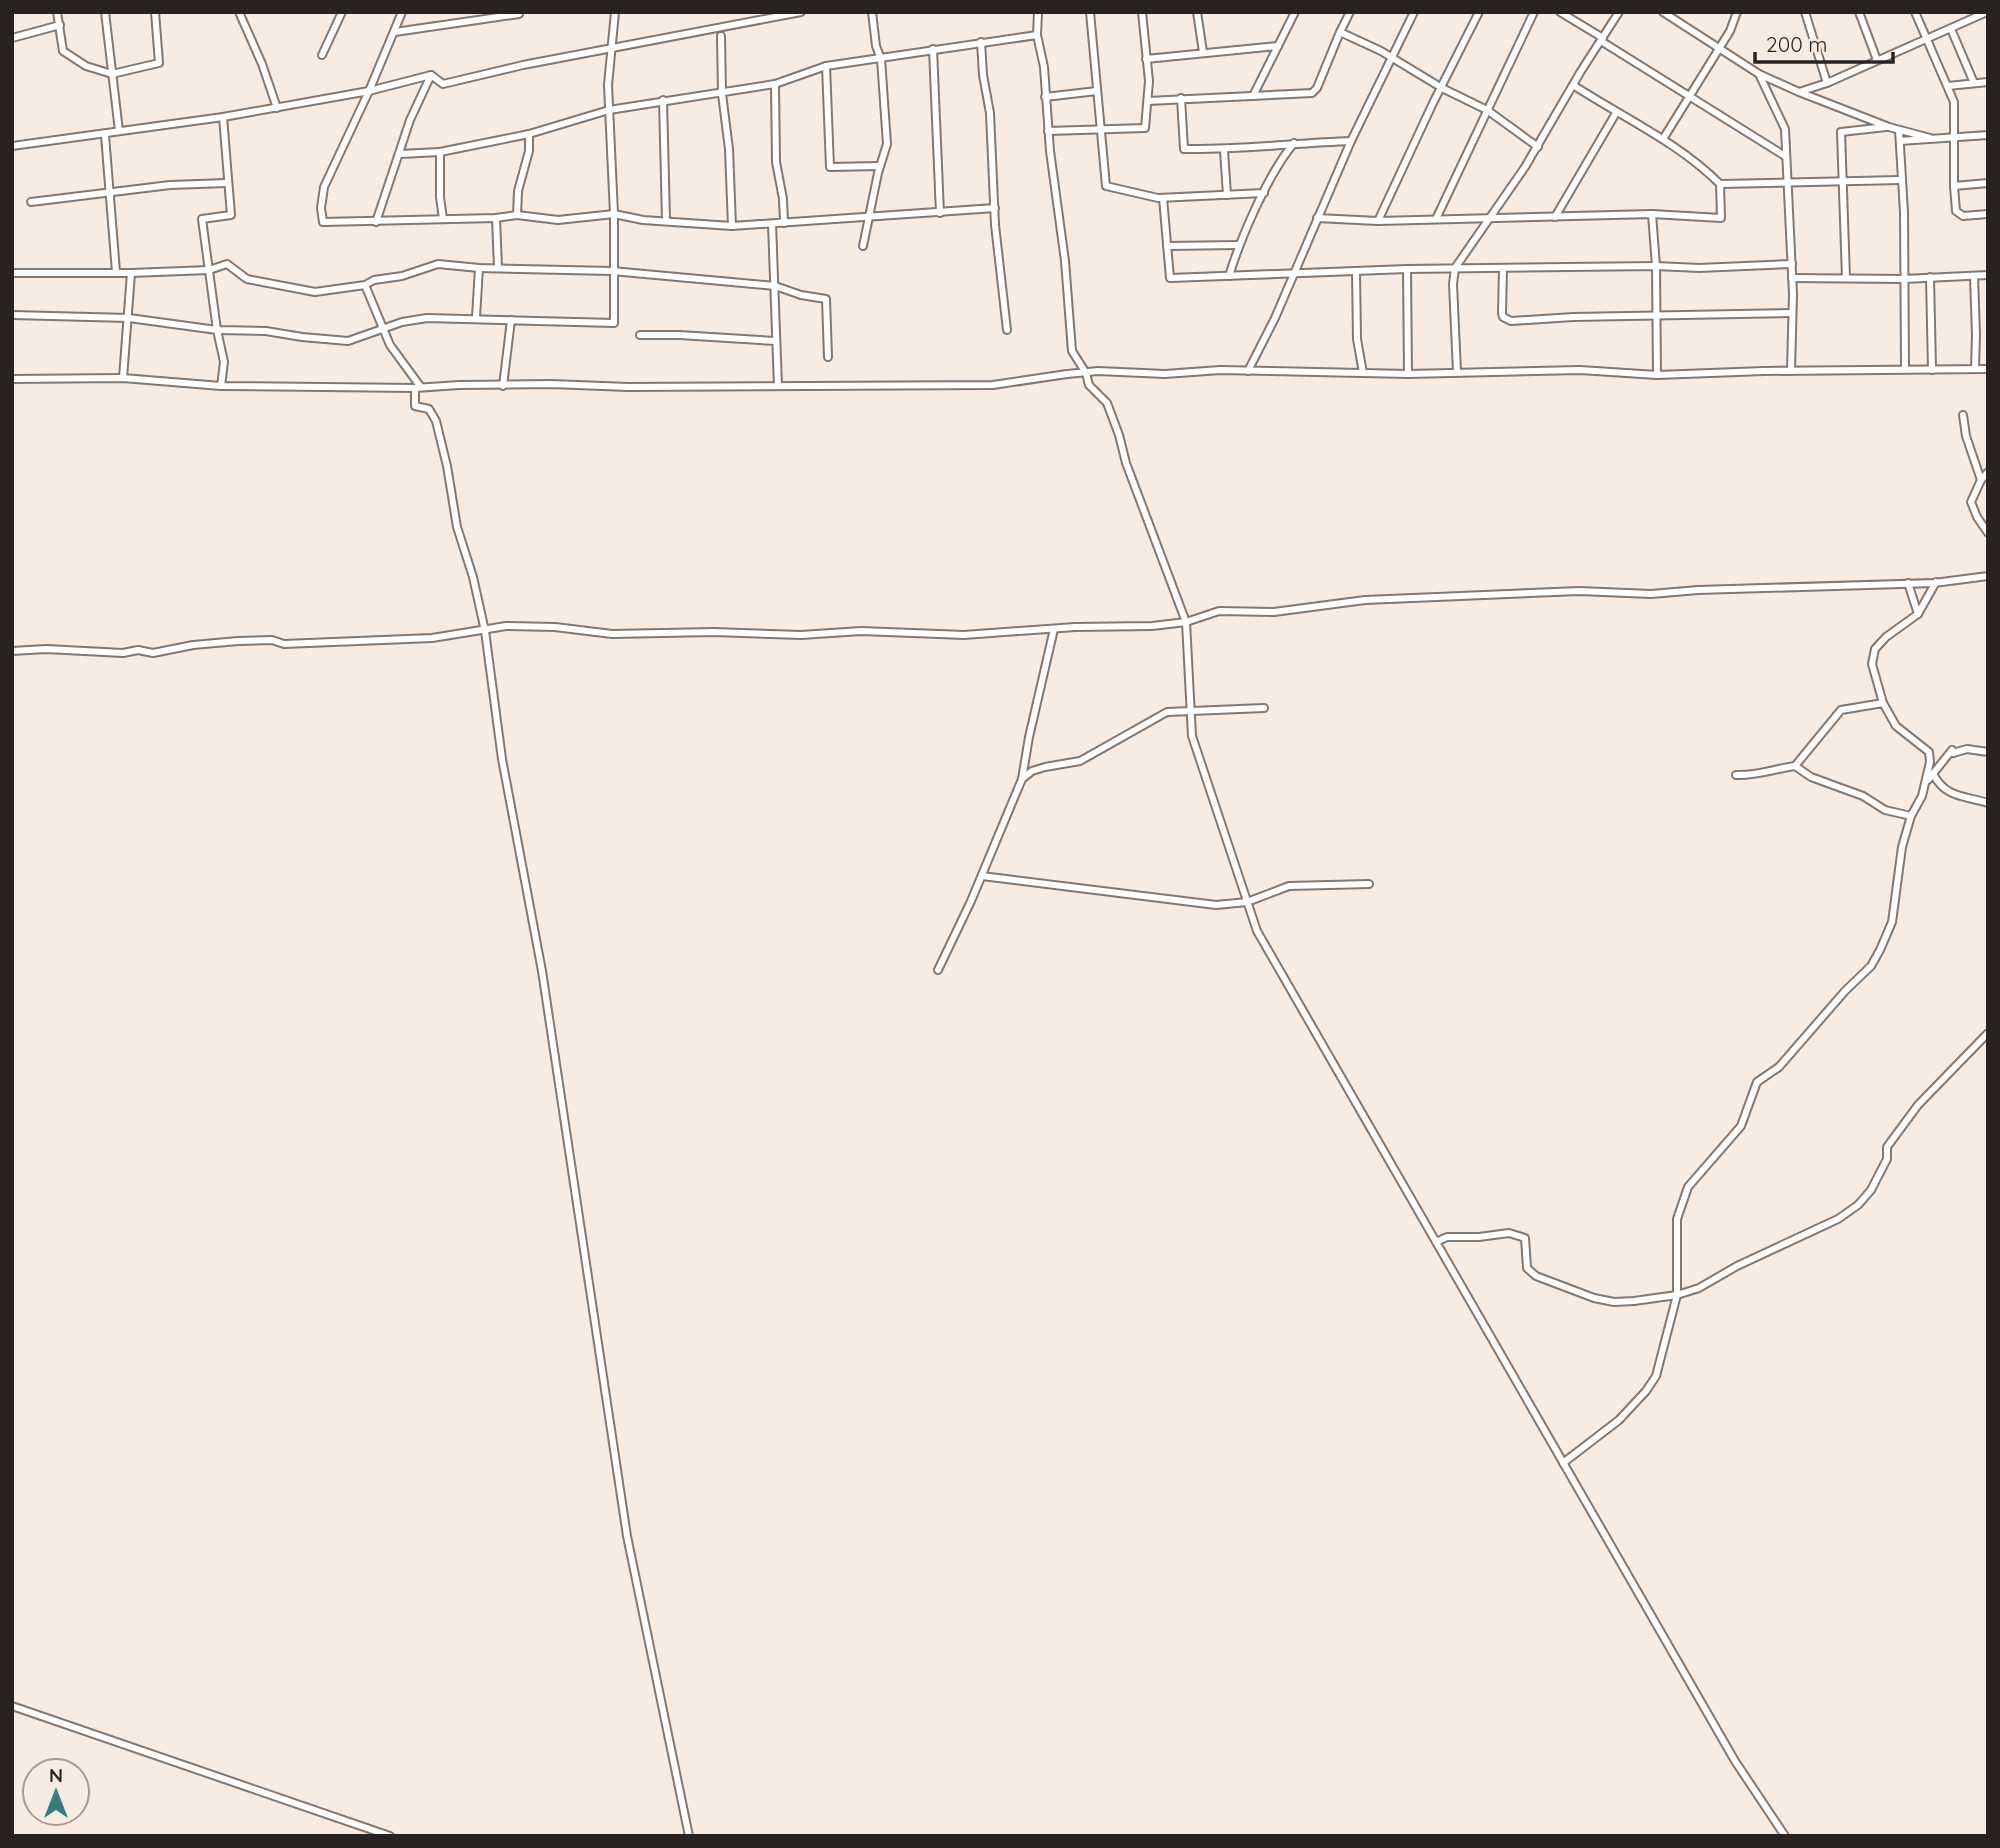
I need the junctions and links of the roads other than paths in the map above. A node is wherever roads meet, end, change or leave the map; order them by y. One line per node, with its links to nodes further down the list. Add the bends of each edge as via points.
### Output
1 (57, 12): 30 (street)
2 (105, 12): 51 (street)
3 (155, 12): 51 (street, via 159,63)
4 (239, 12): 71 (street)
5 (342, 12): 45 (street)
6 (402, 12): 32 (street)
7 (615, 12): 41 (street)
8 (748, 12): 29 (street)
9 (800, 12): 29 (street)
10 (872, 12): 47 (street)
11 (1038, 12): 34 (street)
12 (1090, 12): 62 (street)
13 (1142, 12): 48 (street)
14 (1197, 12): 44 (street)
15 (1295, 12): 40 (street)
16 (1350, 12): 33 (street)
17 (1414, 12): 46 (street)
18 (1479, 12): 60 (street)
19 (1534, 12): 73 (street)
20 (1560, 12): 37 (street)
21 (1619, 12): 37 (street)
22 (1663, 12): 42 (street)
23 (1737, 12): 42 (street)
24 (1805, 12): 55 (street)
25 (1859, 12): 49 (street)
26 (1915, 12): 38 (street)
27 (1987, 12): 31 (street)
28 (519, 14): 32 (street)
29 (750, 21): 41 (street)
30 (60, 25): 36 (street); 51 (street, via 62,51)
31 (1951, 29): 38 (street); 56 (street)
32 (395, 32): 61 (street)
33 (1339, 32): 46 (street); 65 (street, via 1312,93)
34 (1037, 35): 39 (street); 67 (street)
35 (721, 36): 64 (street)
36 (12, 38)
37 (1602, 39): 58 (street); 66 (street)
38 (1928, 40): 49 (street); 59 (street)
39 (981, 42): 43 (street); 109 (street)
40 (1278, 46): 44 (street); 65 (street)
41 (611, 48): 53 (street, via 443,84); 72 (street)
42 (1718, 48): 52 (street); 66 (street)
43 (933, 49): 47 (street); 110 (street)
44 (1203, 52): 48 (street)
45 (322, 55)
46 (1392, 58): 60 (street); 87 (street)
47 (881, 59): 50 (street); 96 (street, via 887,144)
48 (1146, 59): 70 (street)
49 (1878, 60): 55 (street)
50 (826, 66): 57 (street); 96 (street, via 830,167)
51 (112, 74): 78 (street)
52 (1759, 74): 63 (street); 95 (street, via 1786,130)
53 (431, 75): 61 (street); 94 (street)
54 (1988, 82): 56 (street)
55 (1827, 83): 63 (street)
56 (1974, 83): 59 (street)
57 (775, 84): 64 (street); 125 (street, via 776,162)
58 (1573, 85): 74 (street); 91 (street)
59 (1948, 86): 83 (street, via 1954,102)
60 (1441, 88): 73 (street); 123 (street)
61 (369, 91): 71 (street); 124 (street, via 324,187 321,208 323,222)
62 (1097, 91): 67 (street); 80 (street)
63 (1800, 92): 76 (street)
64 (722, 94): 69 (street); 127 (street)
65 (1253, 96): 68 (street)
66 (1690, 96): 86 (street); 95 (street)
67 (1045, 97): 79 (street)
68 (1181, 98): 70 (street); 92 (street, via 1184,149)
69 (663, 100): 72 (street); 122 (street)
70 (1148, 101): 80 (street, via 1145,128)
71 (277, 108): 75 (street)
72 (609, 110): 81 (street); 111 (street)
73 (1486, 110): 91 (street); 121 (street)
74 (1616, 113): 86 (street); 115 (street)
75 (223, 117): 78 (street); 99 (street)
76 (1889, 127): 77 (street); 97 (street, via 1841,132)
77 (1899, 130): 85 (street); 88 (street)
78 (119, 131): 82 (street)
79 (1048, 131): 80 (street); 173 (street, via 1072,351)
80 (1100, 131): 107 (street, via 1106,186)
81 (529, 134): 93 (street); 113 (street)
82 (105, 135): 90 (street); 104 (street)
83 (1952, 135): 84 (street); 85 (street); 103 (street)
84 (1988, 135)
85 (1930, 138): 88 (street)
86 (1663, 139): 102 (street)
87 (1351, 141): 89 (street); 118 (street)
88 (1900, 141): 98 (street)
89 (1294, 143): 92 (street); 105 (street)
90 (12, 146)
91 (1538, 147): 119 (street)
92 (1224, 150): 106 (street)
93 (440, 152): 94 (street); 120 (street)
94 (400, 154): 124 (street)
95 (1786, 156): 100 (street)
96 (879, 166): 117 (street)
97 (1843, 180): 98 (street); 100 (street); 150 (street)
98 (1900, 180): 151 (street)
99 (227, 183): 104 (street); 138 (street, via 231,215 202,219)
100 (1787, 183): 102 (street); 131 (street)
101 (1988, 183): 103 (street)
102 (1720, 184): 112 (street, via 1721,218)
103 (1954, 186): 114 (street, via 1959,215)
104 (109, 193): 108 (street); 141 (street)
105 (1264, 193): 106 (street); 128 (street)
106 (1227, 195): 107 (street)
107 (1163, 198): 130 (street)
108 (31, 202)
109 (995, 208): 110 (street); 162 (street)
110 (940, 213): 117 (street)
111 (614, 214): 113 (street, via 558,220); 122 (street); 139 (street)
112 (1653, 214): 115 (street); 132 (street)
113 (517, 215): 116 (street)
114 (1988, 215)
115 (1555, 217): 119 (street)
116 (496, 218): 120 (street); 134 (street)
117 (869, 218): 125 (street); 129 (street)
118 (1317, 218): 123 (street); 144 (street)
119 (1489, 218): 121 (street); 135 (street)
120 (443, 219): 124 (street)
121 (1436, 219): 123 (street)
122 (666, 220): 127 (street)
123 (1378, 221)
124 (376, 222)
125 (784, 223): 126 (street)
126 (772, 224): 127 (street); 153 (street)
127 (732, 226)
128 (1238, 245): 130 (street); 146 (street)
129 (863, 246)
130 (1167, 246): 146 (street, via 1170,278)
131 (1792, 264): 132 (street); 149 (street)
132 (1656, 266): 136 (street); 156 (street)
133 (479, 268): 134 (street); 152 (street, via 438,264); 157 (street)
134 (498, 268): 139 (street)
135 (1455, 268): 136 (street); 137 (street); 172 (street)
136 (1503, 268): 156 (street, via 1502,313 1511,321)
137 (1407, 269): 140 (street); 175 (street)
138 (209, 270): 143 (street); 152 (street, via 227,264 247,279 315,292); 160 (street)
139 (612, 271): 153 (street); 159 (street, via 614,323)
140 (1356, 271): 144 (street); 174 (street, via 1357,339)
141 (116, 272): 142 (street); 143 (street)
142 (12, 273)
143 (131, 273): 158 (street)
144 (1293, 274): 146 (street); 170 (street)
145 (1988, 275): 147 (street)
146 (1229, 276)
147 (1974, 276): 148 (street); 167 (street)
148 (1930, 277): 151 (street); 169 (street)
149 (1792, 278): 150 (street); 154 (street)
150 (1846, 278): 151 (street)
151 (1904, 279): 166 (street)
152 (365, 285): 161 (street)
153 (775, 286): 164 (street); 165 (street, via 826,299)
154 (1792, 313): 156 (street); 171 (street)
155 (12, 315): 158 (street)
156 (1655, 315): 176 (street)
157 (476, 317): 159 (street); 161 (street, via 427,318)
158 (129, 318): 160 (street); 177 (street)
159 (511, 320): 180 (street)
160 (217, 330): 161 (street, via 348,341); 179 (street, via 224,362)
161 (384, 330): 182 (street)
162 (1007, 330)
163 (640, 335): 164 (street)
164 (775, 341): 181 (street)
165 (828, 357)
166 (1905, 369): 169 (street); 171 (street)
167 (1975, 369): 168 (street); 169 (street)
168 (1988, 369)
169 (1933, 370)
170 (1248, 371): 173 (street); 174 (street)
171 (1791, 371): 176 (street)
172 (1457, 372): 175 (street); 176 (street, via 1580,370)
173 (1086, 373): 181 (street, via 993,385); 191 (street, via 1089,385 1108,407)
174 (1363, 373): 175 (street)
175 (1408, 374)
176 (1657, 375)
177 (123, 378): 178 (street); 179 (street)
178 (12, 379)
179 (221, 386): 182 (street)
180 (503, 386): 181 (street); 182 (street)
181 (778, 386)
182 (417, 387): 193 (street, via 415,406 429,409 436,421 457,527)
183 (1964, 415): 185 (street)
184 (1988, 472): 185 (street)
185 (1980, 480): 186 (street, via 1971,502)
186 (1988, 533)
187 (1988, 576): 188 (street)
188 (1936, 582): 189 (street); 190 (street)
189 (1908, 583): 190 (street); 191 (street, via 1365,600 1273,612 1219,611)
190 (1918, 614): 195 (street, via 1875,649 1872,664)
191 (1186, 622): 192 (street); 197 (street)
192 (1054, 629): 193 (street, via 964,635 861,631 612,634 506,626); 203 (street)
193 (485, 631): 194 (street, via 368,641 238,641 153,653); 217 (street, via 502,759 542,971 627,1536)
194 (12, 651)
195 (1883, 703): 199 (street, via 1896,726 1929,752); 200 (street, via 1841,710)
196 (1264, 708): 197 (street)
197 (1191, 710): 203 (street, via 1167,712 1080,761 1045,767); 209 (street, via 1192,736)
198 (1988, 752): 202 (street, via 1952,750)
199 (1930, 762): 202 (street); 204 (street)
200 (1795, 766): 201 (street, via 1756,776); 206 (street, via 1885,810)
201 (1736, 775)
202 (1934, 775): 204 (street); 205 (street, via 1941,788)
203 (1021, 779): 207 (street)
204 (1926, 781): 206 (street)
205 (1988, 803)
206 (1911, 816): 213 (street, via 1892,922 1871,967 1779,1067 1757,1082 1741,1126 1688,1187 1677,1219)
207 (982, 876): 209 (street, via 1216,905); 210 (street)
208 (1369, 884): 209 (street, via 1289,886)
209 (1247, 902): 212 (street, via 1257,931)
210 (938, 970)
211 (1988, 1033): 213 (street, via 1911,1115 1887,1147 1871,1190 1857,1205 1699,1289)
212 (1436, 1242): 213 (street, via 1447,1237 1509,1233 1525,1238 1527,1268 1536,1276 1594,1298 1634,1301); 214 (street)
213 (1677, 1295): 214 (street, via 1656,1376 1646,1391 1619,1420)
214 (1563, 1463): 218 (street, via 1735,1762)
215 (12, 1706): 216 (street)
216 (390, 1836)
217 (689, 1836)
218 (1785, 1836)

